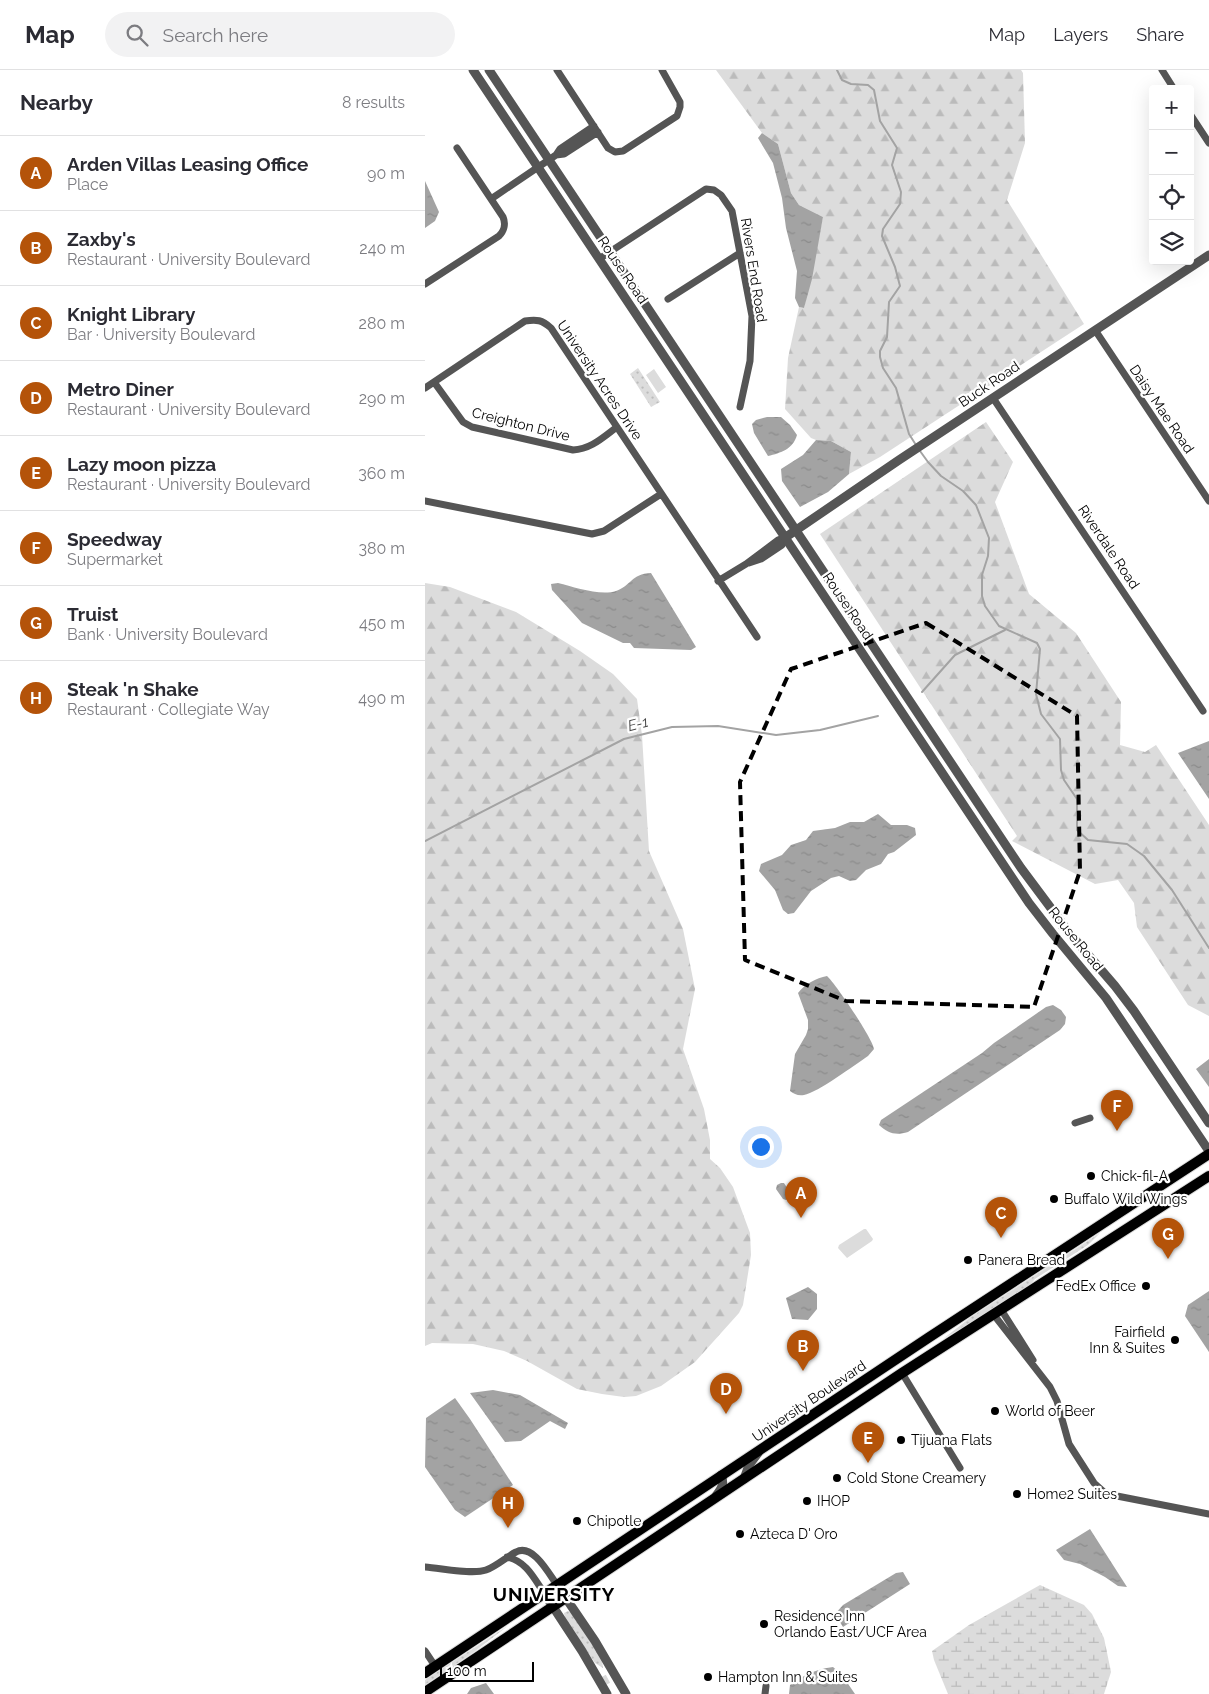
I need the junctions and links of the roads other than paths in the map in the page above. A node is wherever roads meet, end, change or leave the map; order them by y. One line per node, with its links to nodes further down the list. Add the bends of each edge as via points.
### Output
1 (473, 70): 12 (street, Rouse Road)
2 (489, 70): 11 (street, Rouse Road)
3 (557, 70): 8 (street)
4 (662, 70): 8 (street, via 680,102 677,116 623,151 615,152 608,148)
5 (1162, 70): 6 (street)
6 (1171, 85)
7 (1194, 120): 9 (street)
8 (596, 129): 11 (street, via 560,149)
9 (1209, 143)
10 (457, 148): 13 (street)
11 (553, 158): 12 (street); 14 (street, Rouse Road)
12 (538, 168): 13 (street); 17 (street, Rouse Road)
13 (491, 199): 18 (street, via 505,222 502,233)
14 (610, 252): 15 (street, Rivers End Road, via 706,189 721,195 732,211); 17 (street, Rivers End Road); 29 (street, Rouse Road)
15 (740, 253): 19 (street); 24 (street, Rivers End Road, via 752,316 750,361)
16 (1209, 255): 20 (street, Buck Road)
17 (599, 259): 30 (street, Rouse Road)
18 (425, 284)
19 (668, 299)
20 (1095, 330): 23 (street, Buck Road); 28 (street, Daisy Mae Road)
21 (434, 382): 22 (street, University Acres Drive); 25 (street, Creighton Drive, via 463,422 472,427 573,450 592,446); 25 (street, University Acres Drive, via 525,321 537,319 551,328)
22 (425, 388)
23 (993, 398): 29 (street, Buck Road); 33 (street, Riverdale Road)
24 (740, 407)
25 (617, 427): 26 (street, University Acres Drive)
26 (661, 494): 27 (street, via 604,531 593,534); 31 (street, University Acres Drive)
27 (425, 501)
28 (1209, 501)
29 (797, 530): 30 (street, Buck Road); 34 (street, Rouse Road)
30 (785, 537): 31 (street, Buck Road, via 760,557); 35 (street, Rouse Road)
31 (718, 581): 32 (street, University Acres Drive)
32 (757, 637)
33 (1203, 711)
34 (1041, 896): 35 (street); 38 (street, Rouse Road, via 1134,1010)
35 (1029, 903): 39 (street, Rouse Road, via 1106,998)
36 (1090, 1118): 37 (street)
37 (1075, 1123)
38 (1209, 1123)
39 (1209, 1152): 42 (main road, University Boulevard)
40 (1209, 1176): 41 (main road, University Boulevard)
41 (998, 1313): 44 (main road, University Boulevard); 51 (street, via 1021,1352 1050,1388 1069,1444 1094,1483 1104,1492 1117,1496)
42 (928, 1338): 43 (main road, University Boulevard); 44 (main road, via 905,1361)
43 (896, 1359): 45 (main road, via 889,1375); 46 (main road, University Boulevard)
44 (902, 1373): 45 (main road, University Boulevard); 47 (street)
45 (873, 1393): 49 (main road, University Boulevard)
46 (761, 1449): 48 (main road, University Boulevard); 49 (street)
47 (960, 1468)
48 (721, 1475): 50 (street, via 723,1486); 54 (main road, University Boulevard)
49 (743, 1479): 50 (main road, University Boulevard)
50 (714, 1498): 56 (main road, University Boulevard)
51 (1209, 1514)
52 (507, 1557): 53 (street, via 487,1570 472,1572); 54 (street, via 518,1550 535,1555); 55 (street, via 517,1559 528,1568)
53 (425, 1567)
54 (557, 1585): 55 (main road, University Boulevard); 56 (street)
55 (544, 1594): 57 (street); 59 (main road, University Boulevard)
56 (566, 1598): 57 (main road, University Boulevard); 64 (street)
57 (553, 1607): 62 (main road, University Boulevard); 63 (street)
58 (425, 1651): 59 (street)
59 (435, 1666): 60 (main road, University Boulevard)
60 (425, 1673)
61 (766, 1686): 65 (street)
62 (425, 1692)
63 (607, 1694)
64 (626, 1694)
65 (765, 1694)

